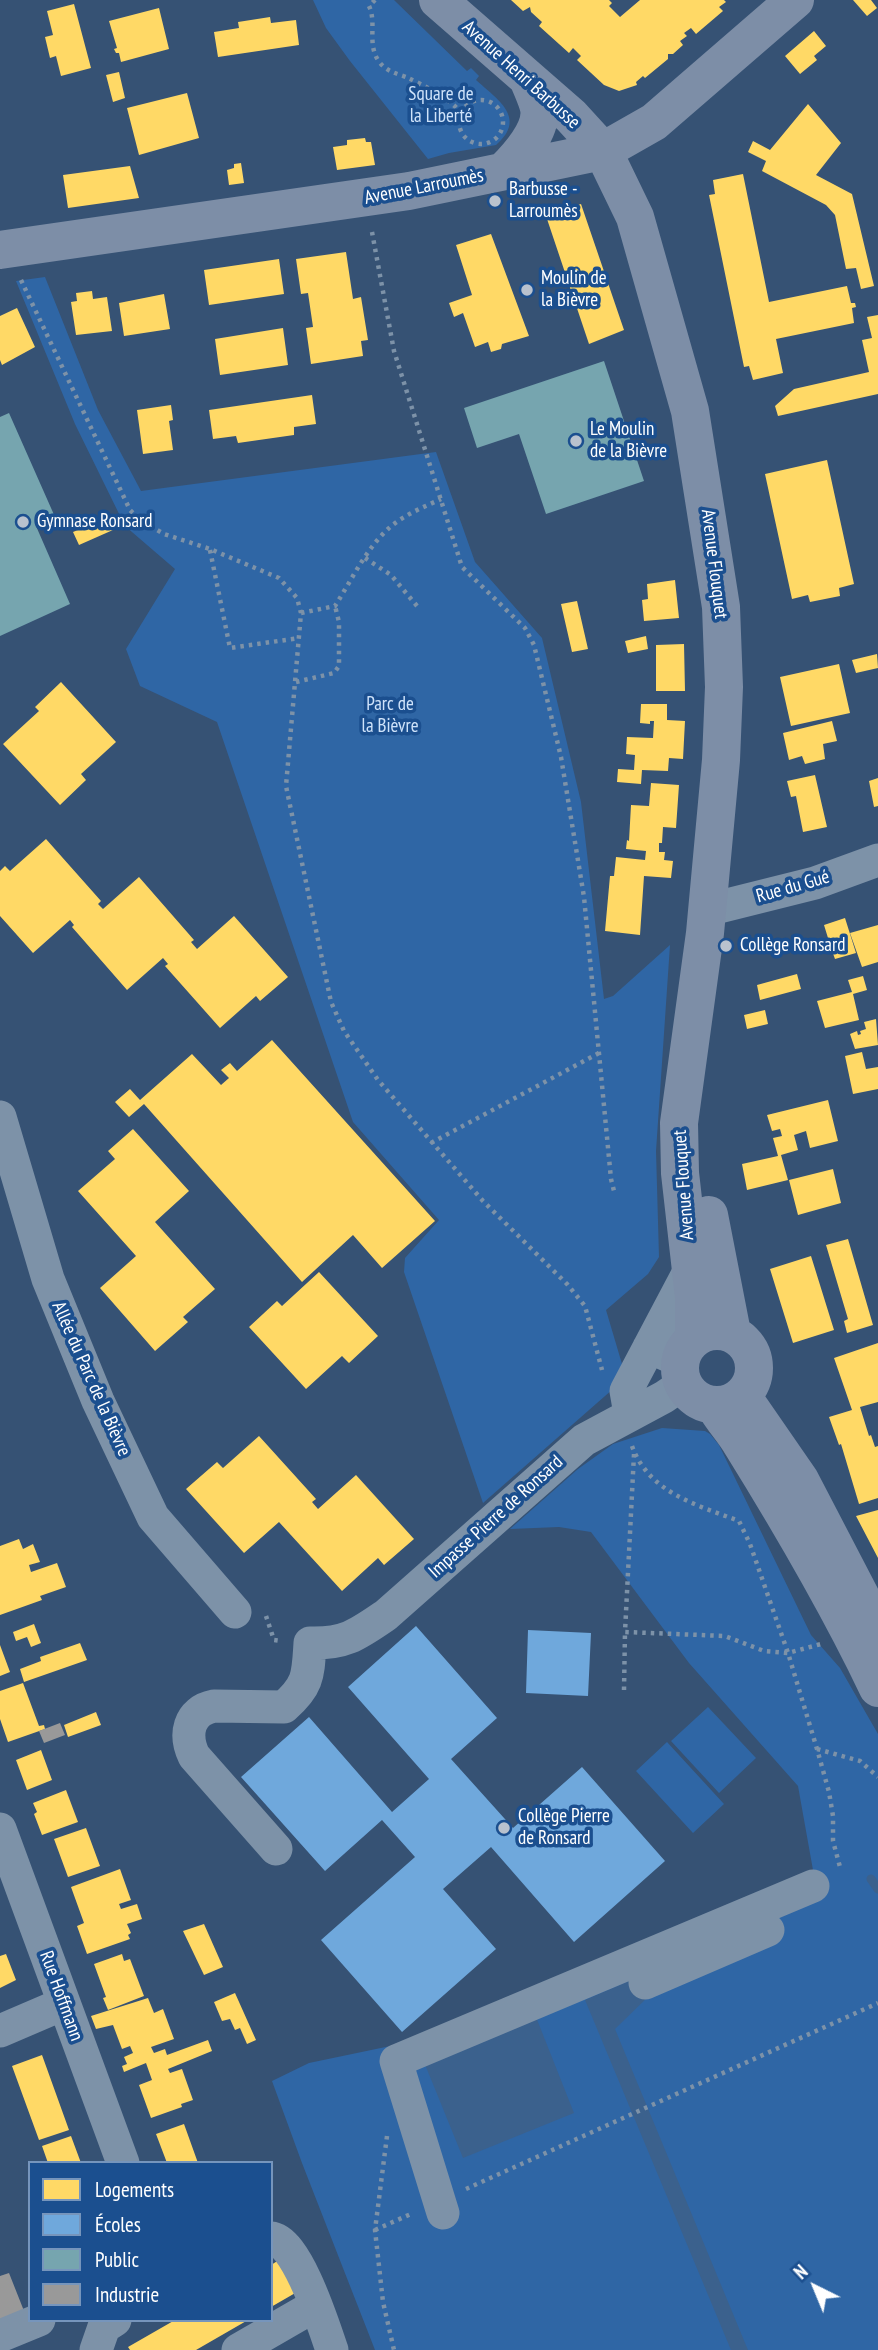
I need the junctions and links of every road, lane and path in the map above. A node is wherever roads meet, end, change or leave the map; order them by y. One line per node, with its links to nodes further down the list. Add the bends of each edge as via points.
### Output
1 (375, 0): 5 (path, via 369,6 373,47 380,64 456,105)
2 (438, 0): 4 (main road, Avenue Henri Barbusse)
3 (795, 0): 6 (main road, Avenue Larroumès, via 654,122)
4 (529, 80): 6 (main road, Avenue Henri Barbusse); 7 (main road, via 538,115 526,148)
5 (461, 113): 5 (path, via 461,130 470,141 483,144 500,133 502,119 489,102 475,102)
6 (603, 152): 7 (main road, Avenue Larroumès); 19 (main road, Avenue Flouquet, via 631,204 674,349 703,481 721,607 721,760)
7 (504, 171): 9 (main road, Avenue Larroumès, via 409,191)
8 (372, 232): 10 (path, via 394,351)
9 (11, 249): 11 (path, via 21,280 123,500 151,528)
10 (442, 499): 12 (path, via 388,529); 21 (path, via 462,568 525,628 534,645 561,757 584,897)
11 (209, 549): 15 (path, via 279,578 297,598); 16 (path, via 230,648)
12 (365, 558): 13 (path); 14 (path, via 391,575)
13 (335, 606): 15 (path); 17 (path, via 339,667 334,673)
14 (417, 607)
15 (301, 613): 16 (path)
16 (299, 638): 17 (path)
17 (296, 682): 23 (path, via 286,786 331,1002 358,1052)
18 (878, 860): 19 (street, Rue du Gué, via 815,883)
19 (707, 910): 20 (main road, Avenue Flouquet)
20 (698, 992): 25 (main road, Avenue Flouquet, via 701,1174); 26 (main road, Avenue Flouquet, via 679,1123 680,1173 692,1266)
21 (599, 1053): 23 (path); 24 (path)
22 (0, 1117): 29 (street, Allée du Parc de la Bièvre, via 48,1279 153,1517)
23 (431, 1143): 28 (path, via 585,1306 609,1392)
24 (614, 1191)
25 (732, 1333): 26 (main road, via 713,1331); 27 (main road, Avenue Flouquet, via 749,1347 755,1367 749,1388)
26 (676, 1357): 27 (main road, via 695,1399); 28 (street, Impasse Pierre de Ronsard, via 664,1397); 28 (street, via 626,1391)
27 (728, 1401): 30 (main road, via 800,1480); 35 (main road, via 740,1440 852,1634)
28 (626, 1416): 32 (street, Impasse Pierre de Ronsard, via 555,1463 386,1615 333,1643)
29 (235, 1612): 32 (path, via 266,1615 274,1640)
30 (878, 1630)
31 (625, 1632): 34 (path, via 725,1636 764,1651); 34 (path, via 634,1452 657,1484 678,1498 739,1521); 36 (path)
32 (310, 1643): 40 (street, via 304,1684 284,1707 205,1708 191,1722 188,1734 194,1756)
33 (811, 1647): 34 (path)
34 (788, 1653): 37 (path)
35 (878, 1688)
36 (624, 1690)
37 (817, 1749): 38 (path, via 860,1761); 41 (path)
38 (878, 1777)
39 (0, 1829): 44 (street, Rue Hoffmann)
40 (276, 1849)
41 (840, 1867)
42 (645, 1983): 49 (street, via 774,1927 813,1885 396,2061)
43 (878, 2003): 48 (path)
44 (63, 2004): 45 (street); 47 (street, Rue Hoffmann)
45 (0, 2031)
46 (388, 2126): 56 (path, via 375,2230)
47 (122, 2161)
48 (466, 2189)
49 (443, 2213)
50 (273, 2238): 51 (street, via 283,2244 298,2266)
51 (316, 2305): 54 (street); 55 (street)
52 (34, 2322): 53 (street)
53 (0, 2336)
54 (239, 2350)
55 (332, 2350)
56 (394, 2350)

